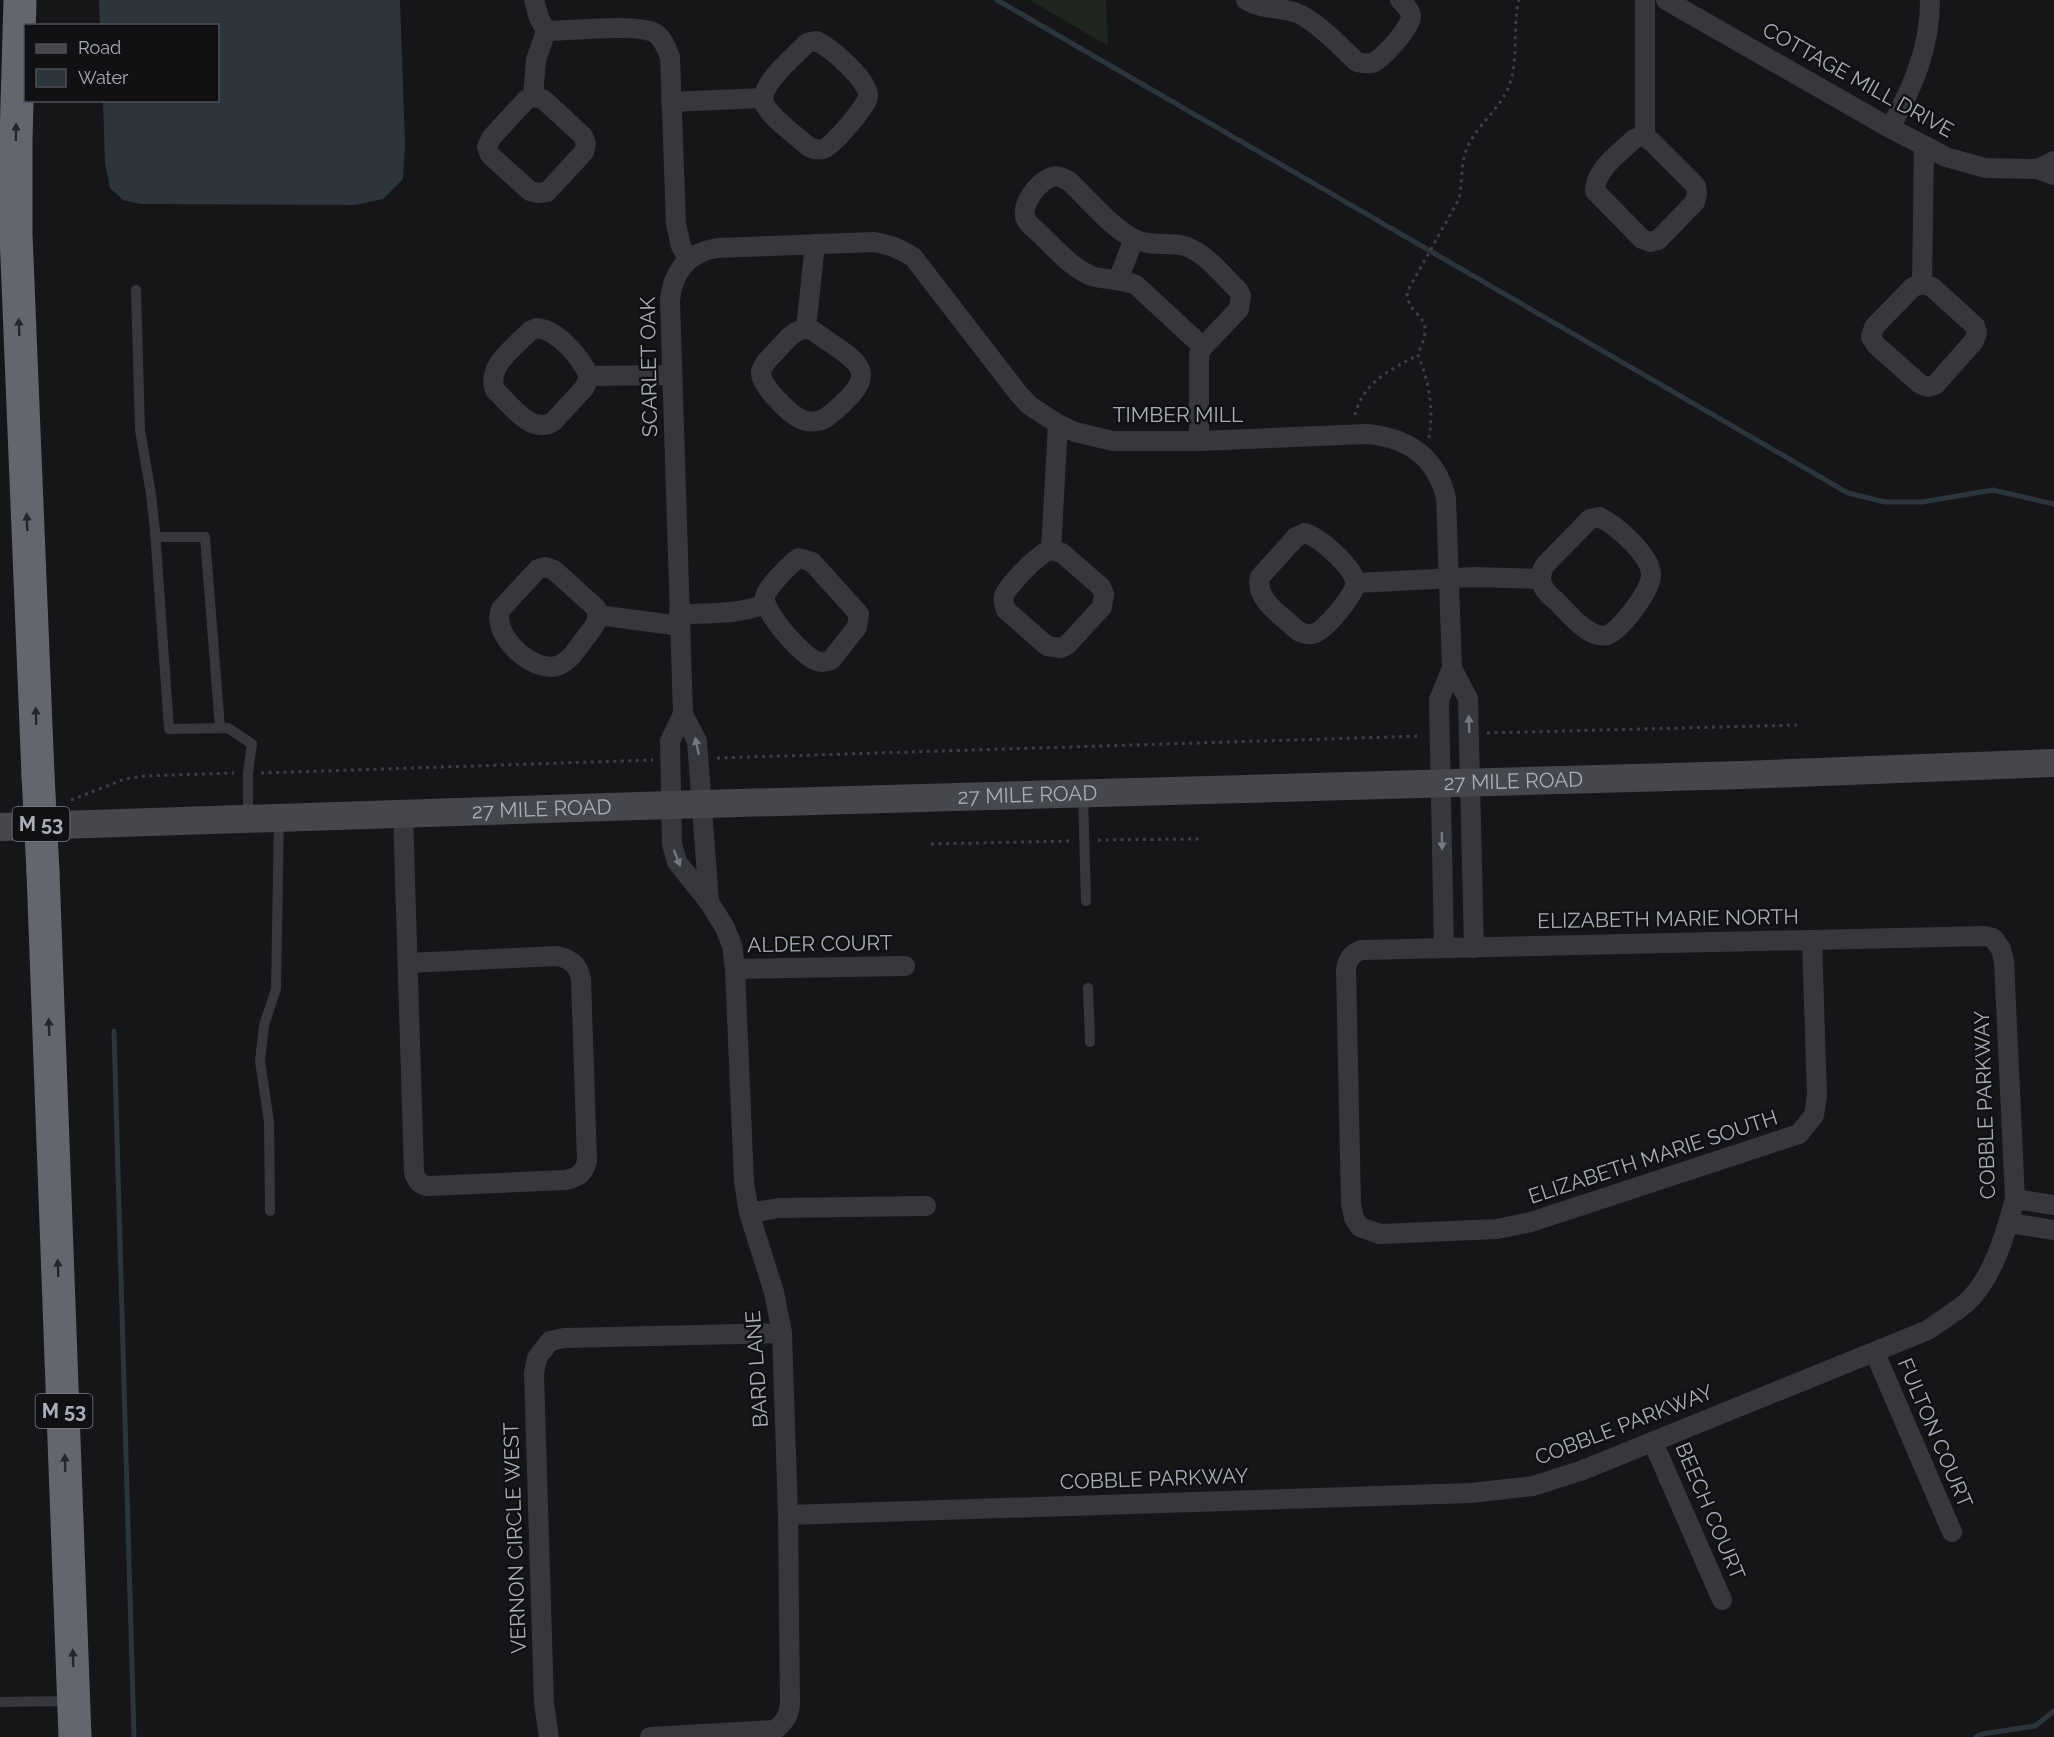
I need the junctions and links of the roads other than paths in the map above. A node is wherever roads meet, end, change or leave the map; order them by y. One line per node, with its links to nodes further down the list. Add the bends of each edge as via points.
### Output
1 (20, 0): 75 (highway, M 53, one-way to 1, bridge, via 16,234)
2 (534, 0): 9 (street)
3 (1246, 0): 8 (street, via 1263,7)
4 (1400, 0): 8 (street, via 1408,7 1409,26 1373,63 1357,62)
5 (1645, 0): 14 (street)
6 (1666, 0): 13 (street, COTTAGE MILL DRIVE)
7 (1930, 0): 13 (street, via 1920,66)
8 (1290, 5)
9 (546, 31): 10 (street, via 536,60); 12 (street, via 634,28 653,33 661,38 670,57)
10 (533, 97): 10 (street, via 490,138 487,147 490,155 522,184 538,193 547,192 584,152 586,144 583,136 543,99)
11 (763, 98): 11 (street, via 767,85 807,43 816,41 848,66 867,89 864,106 822,149 809,147 769,110); 12 (street)
12 (671, 102): 19 (street, via 676,224)
13 (1890, 128): 15 (street, COTTAGE MILL DRIVE)
14 (1645, 137): 14 (street, via 1695,186 1697,194 1695,202 1658,240 1650,242 1642,239 1595,191 1599,173 1634,140)
15 (1924, 146): 16 (street, COTTAGE MILL DRIVE, via 1985,168); 21 (street)
16 (2048, 168)
17 (1134, 239): 20 (street); 20 (street, via 1062,177 1046,180 1027,200 1027,222 1073,265 1084,273); 24 (street, via 1189,248 1238,290 1239,309)
18 (815, 244): 19 (street, TIMBER MILL, via 717,248); 23 (street); 27 (street, TIMBER MILL, via 874,242 889,244 913,257 1018,393)
19 (688, 259): 25 (street, SCARLET OAK, via 671,287)
20 (1118, 280): 24 (street, via 1145,291)
21 (1923, 284): 21 (street, via 1912,287 1874,327 1871,337 1920,384 1928,387 1935,385 1977,333 1975,326 1932,286)
22 (136, 290): 29 (lane, via 140,430)
23 (806, 329): 23 (street, via 794,333 764,364 760,376 769,391 798,418 816,422 857,389 862,376 856,362)
24 (1203, 347): 28 (street, via 1198,363)
25 (672, 375): 26 (street); 36 (street, SCARLET OAK)
26 (589, 376): 26 (street, via 585,387 546,426 530,423 492,383 495,368 537,328 544,328 558,338)
27 (1058, 424): 28 (street, TIMBER MILL, via 1113,441); 30 (street)
28 (1199, 441): 31 (street, TIMBER MILL, via 1350,435 1399,440 1424,457 1442,483)
29 (155, 537): 39 (lane, via 205,537); 39 (lane, via 169,729)
30 (1051, 550): 30 (street, via 1041,554 1006,592 1004,604 1047,646 1061,648 1102,607 1104,594 1062,553)
31 (1449, 578): 32 (street); 33 (street); 37 (street, TIMBER MILL)
32 (1540, 579): 32 (street, via 1545,591 1587,630 1606,636 1614,632 1646,594 1652,575 1644,555 1599,517 1590,519 1545,565)
33 (1356, 583): 33 (street, via 1350,569 1315,536 1305,533 1296,537 1258,583 1261,596 1305,634 1320,631 1350,598)
34 (765, 604): 34 (street, via 795,643 817,662 831,660 859,621 856,608 805,559 793,562 767,591); 36 (street, via 755,609)
35 (598, 615): 35 (street, via 554,570 545,567 538,569 498,616 501,631 513,646 539,666 549,667 567,661 594,627); 36 (street)
36 (680, 620): 38 (street, SCARLET OAK)
37 (1452, 668): 41 (street, TIMBER MILL, one-way to 37, via 1468,699); 42 (street, TIMBER MILL, via 1439,700)
38 (683, 714): 44 (street, SCARLET OAK, one-way to 38, via 697,741); 45 (street, SCARLET OAK, via 670,741)
39 (220, 728): 48 (lane, via 228,728 252,744)
40 (2054, 763): 41 (street, 27 MILE ROAD)
41 (1471, 782): 42 (street, 27 MILE ROAD); 55 (street, TIMBER MILL)
42 (1441, 783): 43 (street, 27 MILE ROAD); 54 (street, TIMBER MILL, one-way to 54)
43 (1083, 794): 44 (street, 27 MILE ROAD); 50 (lane)
44 (703, 804): 45 (street, 27 MILE ROAD); 51 (street, BARD LANE)
45 (670, 805): 46 (street, 27 MILE ROAD); 51 (street, BARD LANE, one-way to 51, via 677,862)
46 (403, 814): 47 (street, 27 MILE ROAD); 57 (street)
47 (279, 818): 48 (street, 27 MILE ROAD); 65 (lane, via 276,989 264,1025 260,1061 268,1122)
48 (248, 819): 49 (street, 27 MILE ROAD)
49 (0, 826)
50 (1086, 901)
51 (708, 902): 59 (street, BARD LANE, via 732,945)
52 (1993, 938): 53 (street, ELIZABETH MARIE NORTH); 62 (street, COBBLE PARKWAY, via 2004,961)
53 (1812, 940): 55 (street, ELIZABETH MARIE NORTH); 56 (street, ELIZABETH MARIE SOUTH, via 1817,1096 1814,1115 1799,1134 1497,1229 1380,1234 1360,1227 1354,1218)
54 (1444, 948): 55 (street, ELIZABETH MARIE NORTH); 56 (street, ELIZABETH MARIE NORTH, via 1361,950)
55 (1474, 948)
56 (1347, 960)
57 (408, 963): 57 (street, via 416,1179 428,1186 566,1180 581,1175 587,1161 578,968 558,956)
58 (905, 966): 59 (street, ALDER COURT)
59 (735, 969): 66 (street, BARD LANE, via 744,1182)
60 (1088, 988): 61 (lane)
61 (1090, 1042)
62 (2015, 1199): 63 (street); 67 (street, COBBLE PARKWAY)
63 (2054, 1205)
64 (926, 1206): 66 (street, via 779,1208)
65 (270, 1211)
66 (749, 1213): 69 (street, BARD LANE, via 774,1292)
67 (2008, 1223): 68 (street); 70 (street, COBBLE PARKWAY, via 1990,1270 1967,1302 1928,1330)
68 (2054, 1230)
69 (782, 1333): 72 (street, BARD LANE); 78 (street, VERNON CIRCLE WEST, via 564,1338 550,1341 537,1358 534,1373 544,1704)
70 (1875, 1353): 71 (street, COBBLE PARKWAY); 73 (street, FULTON COURT)
71 (1653, 1442): 72 (street, COBBLE PARKWAY, via 1533,1486 1471,1493); 74 (street, BEECH COURT)
72 (788, 1515): 79 (street, BARD LANE, via 788,1715 775,1730)
73 (1952, 1532)
74 (1722, 1600)
75 (74, 1701): 76 (lane); 77 (highway, M 53)
76 (0, 1702)
77 (75, 1737)
78 (549, 1737)
79 (650, 1737)

